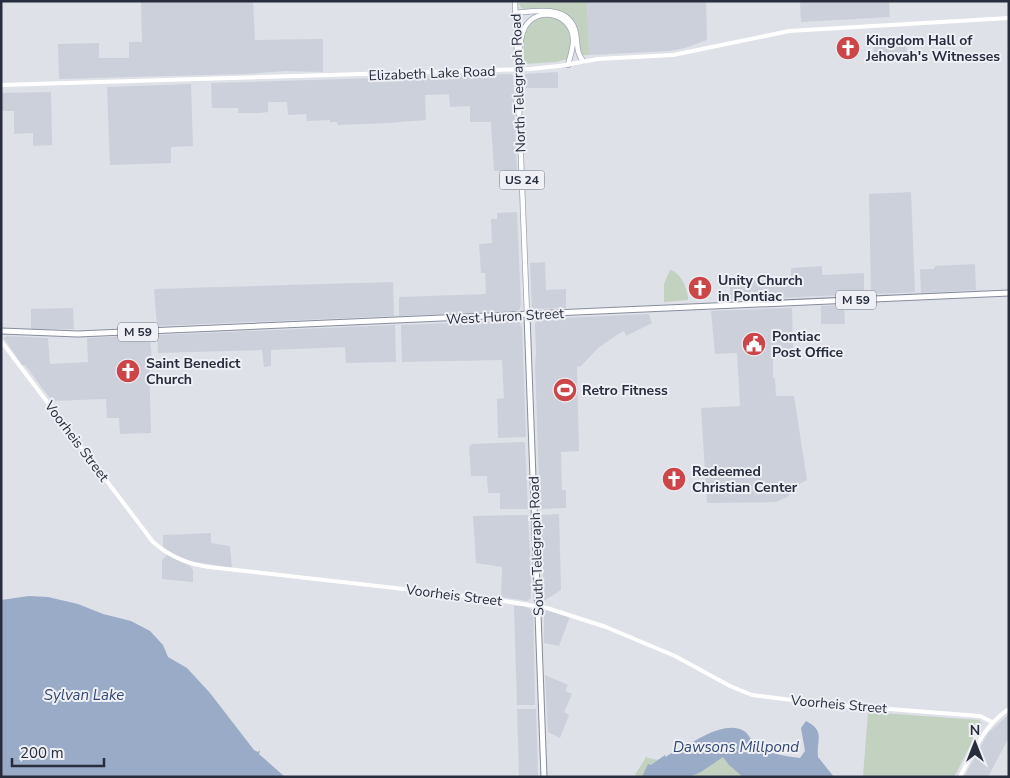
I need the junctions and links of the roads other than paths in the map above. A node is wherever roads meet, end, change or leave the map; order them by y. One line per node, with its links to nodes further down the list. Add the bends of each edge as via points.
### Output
1 (515, 1): 2 (main road, North Telegraph Road / US 24)
2 (515, 12): 4 (main road, North Telegraph Road / US 24); 5 (main road, via 551,11 564,16 574,28 577,52)
3 (1009, 18): 5 (street, Elizabeth Lake Road, via 789,31 673,55)
4 (517, 56): 6 (main road, via 527,24 538,16 552,15 566,22 572,32); 7 (main road, North Telegraph Road / US 24)
5 (583, 61): 6 (street, Elizabeth Lake Road)
6 (568, 65): 7 (street, Elizabeth Lake Road)
7 (518, 70): 8 (street, Elizabeth Lake Road); 10 (main road, North Telegraph Road / US 24)
8 (1, 85)
9 (1009, 294): 10 (highway, West Huron Street / M 59)
10 (527, 314): 11 (highway, West Huron Street / M 59, via 78,334); 13 (highway, South Telegraph Road / US 24)
11 (1, 331)
12 (1, 341): 13 (street, Voorheis Street, via 149,537 162,550 186,563)
13 (538, 606): 15 (street, Voorheis Street, via 589,620 675,656 730,686 752,694 816,703 980,716); 16 (highway, South Telegraph Road / US 24)
14 (1009, 709): 15 (street)
15 (992, 722): 17 (street)
16 (544, 777)
17 (960, 777)

